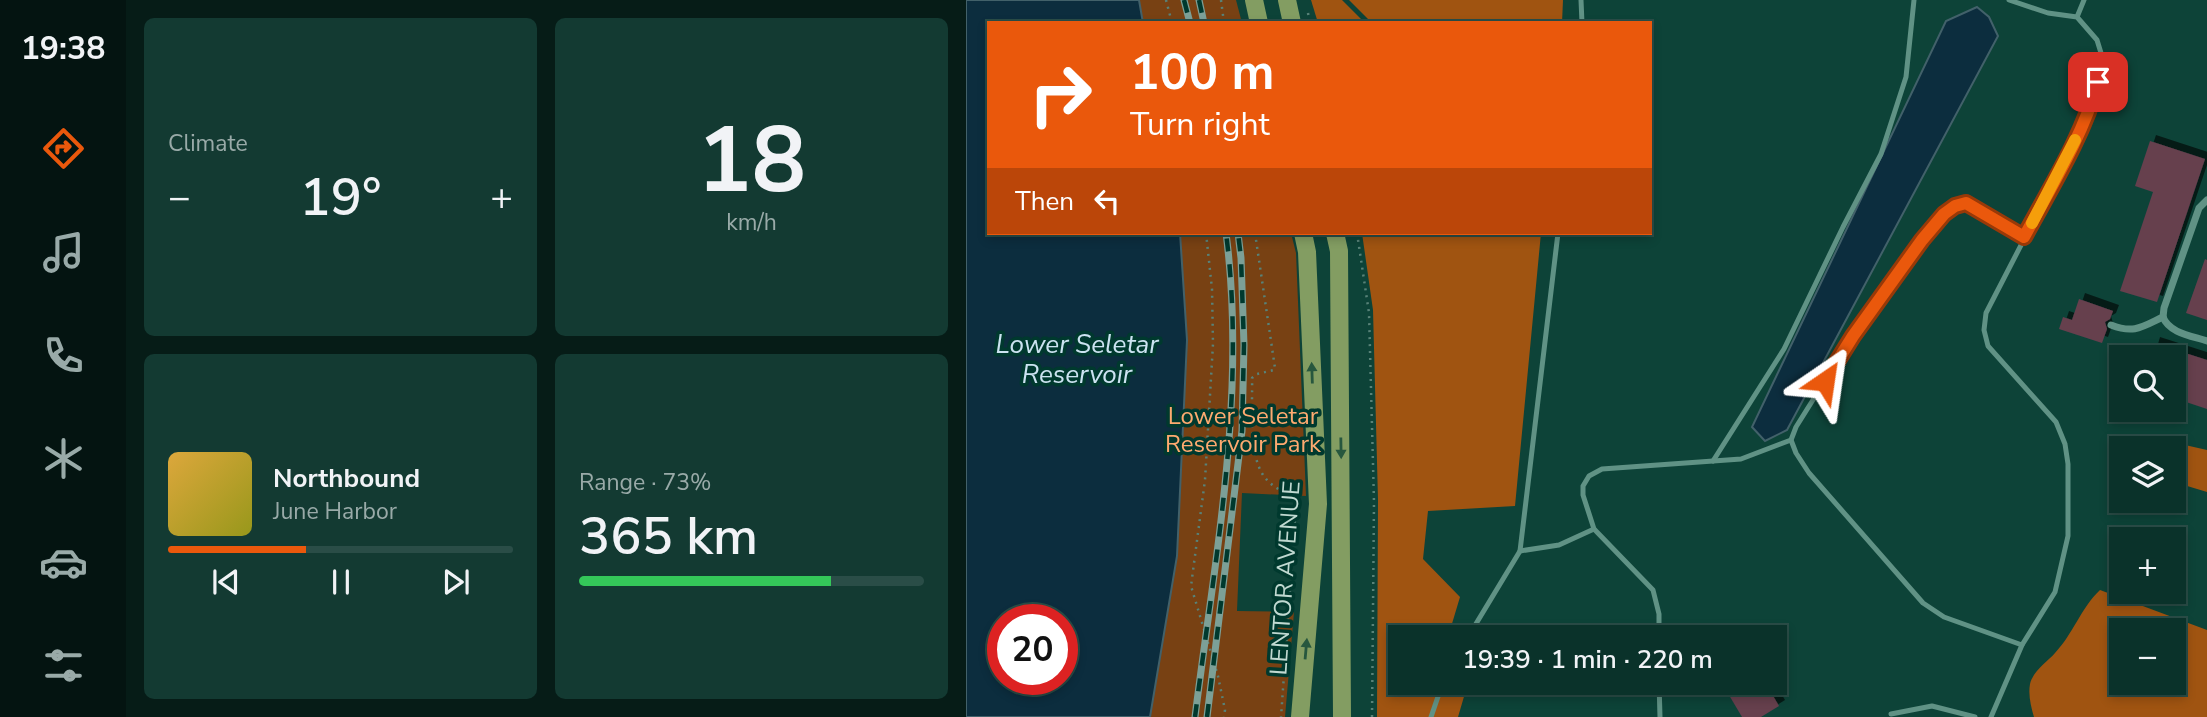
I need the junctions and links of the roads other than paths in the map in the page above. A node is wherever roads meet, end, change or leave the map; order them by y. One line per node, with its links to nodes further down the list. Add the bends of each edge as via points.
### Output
1 (1255, 0): 8 (main road)
2 (1287, 0): 9 (main road)
3 (1581, 0): 10 (lane)
4 (1914, 0): 20 (lane, via 1906,77 1881,153 1784,349)
5 (2009, 0): 7 (lane)
6 (2084, 0): 7 (lane)
7 (2077, 18): 15 (lane, via 2097,40 2103,68 2067,156)
8 (1259, 21)
9 (1292, 21)
10 (1582, 21)
11 (2207, 201): 16 (street, via 2199,208)
12 (1303, 235): 29 (main road, LENTOR AVENUE, one-way to 12, via 1318,504)
13 (1335, 235): 30 (main road, LENTOR AVENUE, one-way to 30)
14 (1558, 235): 22 (lane)
15 (2024, 237): 19 (lane, via 1966,203 1944,214 1853,336); 25 (lane, via 1986,313 1984,330 1988,346 2056,422 2065,444 2068,536 2055,592)
16 (2163, 317): 17 (street, via 2133,330); 18 (street, via 2175,330)
17 (2111, 325)
18 (2207, 341)
19 (1791, 440): 20 (lane, via 1741,459); 25 (lane, via 1809,473 1923,603 1944,617)
20 (1713, 461): 21 (lane, via 1602,469 1583,486)
21 (1594, 528): 22 (lane, via 1559,545); 24 (lane, via 1653,590)
22 (1520, 551): 23 (lane)
23 (1475, 625)
24 (1659, 625)
25 (2022, 645): 34 (lane)
26 (1439, 695): 31 (lane)
27 (1659, 695): 32 (lane)
28 (1891, 715): 33 (lane, via 1932,706)
29 (1300, 717)
30 (1342, 717)
31 (1431, 717)
32 (1660, 717)
33 (1975, 717)
34 (1991, 717)

